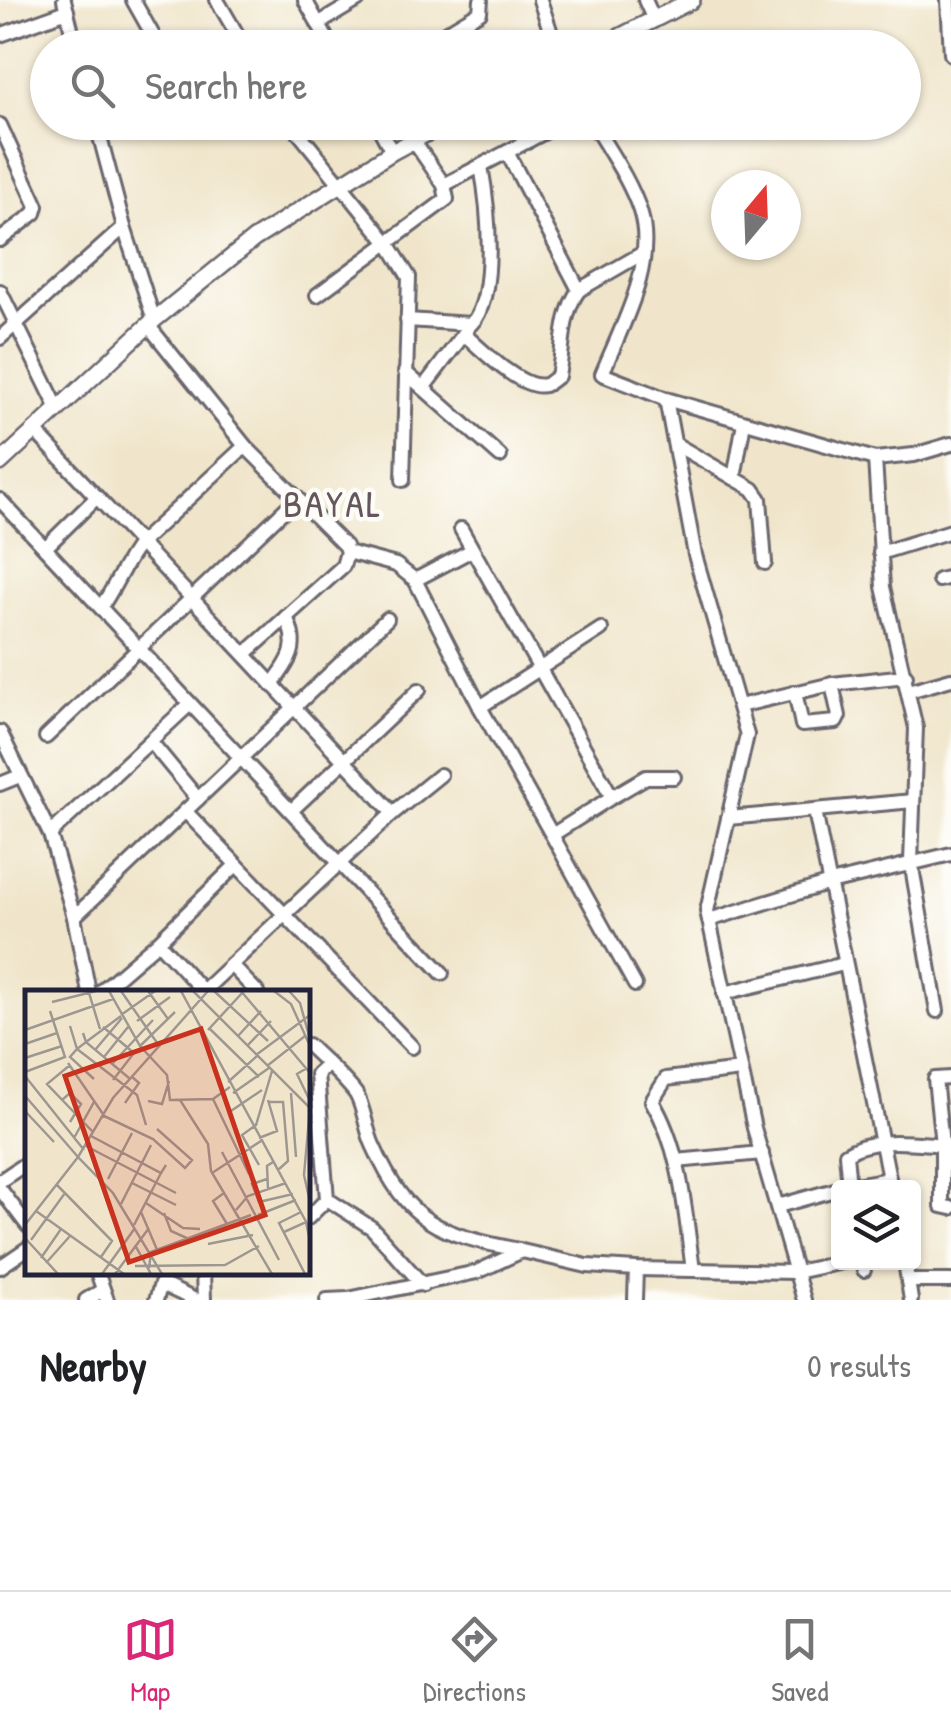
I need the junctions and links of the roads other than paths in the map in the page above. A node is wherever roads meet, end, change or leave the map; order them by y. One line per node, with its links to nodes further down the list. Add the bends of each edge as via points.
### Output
1 (133, 0): 13 (street)
2 (216, 0): 14 (street)
3 (305, 0): 12 (street)
4 (358, 0): 12 (street)
5 (481, 0): 16 (street, via 480,12)
6 (540, 0): 17 (street)
7 (645, 0): 11 (street)
8 (692, 0): 11 (street)
9 (948, 0): 19 (street)
10 (66, 6): 20 (street)
11 (654, 20): 18 (street)
12 (318, 24): 15 (street)
13 (150, 30)
14 (234, 30)
15 (322, 30)
16 (450, 30)
17 (550, 30)
18 (634, 30)
19 (950, 34): 21 (street)
20 (0, 35)
21 (951, 54)
22 (0, 125): 36 (street, via 37,206)
23 (101, 140): 35 (street)
24 (305, 140): 34 (street)
25 (386, 140): 30 (street)
26 (413, 140): 30 (street); 33 (street)
27 (531, 140): 29 (street)
28 (602, 140): 38 (street, via 637,203)
29 (527, 142): 31 (street)
30 (392, 152): 34 (street)
31 (507, 152): 32 (street); 39 (street)
32 (481, 166): 33 (street); 45 (street, via 488,208 485,296)
33 (444, 185): 37 (street, via 448,199)
34 (340, 186): 37 (street); 43 (street, via 254,240)
35 (124, 227): 43 (street); 44 (street)
36 (0, 240)
37 (388, 244): 41 (street); 42 (street, via 409,277)
38 (643, 252): 39 (street); 49 (street, via 602,374)
39 (579, 290): 45 (street, via 568,310 558,376 546,385 515,376)
40 (0, 291): 44 (street)
41 (316, 295)
42 (407, 320): 45 (street); 47 (street)
43 (151, 322): 50 (street); 55 (street)
44 (16, 323): 46 (street); 50 (street)
45 (468, 329): 48 (street)
46 (0, 338)
47 (405, 372): 48 (street); 60 (street)
48 (423, 388): 56 (street)
49 (666, 399): 51 (street); 53 (street)
50 (58, 409): 52 (street)
51 (744, 422): 57 (street); 59 (street)
52 (35, 431): 58 (street); 61 (street)
53 (675, 444): 59 (street); 89 (street, via 695,555)
54 (951, 444): 57 (street)
55 (244, 446): 62 (street); 66 (street)
56 (500, 456)
57 (875, 460): 70 (street)
58 (0, 463)
59 (734, 478): 71 (street, via 760,498)
60 (402, 480)
61 (97, 497): 66 (street); 67 (street)
62 (297, 498): 69 (street); 73 (street)
63 (0, 500): 67 (street)
64 (461, 529): 68 (street)
65 (951, 531): 70 (street)
66 (140, 543): 73 (street); 74 (street)
67 (45, 548): 74 (street)
68 (472, 550): 72 (street); 80 (street)
69 (347, 552): 72 (street, via 396,565); 75 (street, via 343,566)
70 (880, 553): 81 (street)
71 (766, 563)
72 (415, 580): 91 (street)
73 (192, 598): 78 (street); 79 (street)
74 (101, 607): 78 (street)
75 (286, 617): 79 (street); 83 (street, via 295,648)
76 (387, 618): 90 (street)
77 (601, 630): 80 (street)
78 (138, 648): 88 (street); 93 (street)
79 (245, 654): 83 (street)
80 (539, 670): 91 (street); 101 (street)
81 (906, 676): 84 (street); 86 (street)
82 (951, 679): 86 (street)
83 (272, 684): 90 (street)
84 (832, 684): 87 (street); 87 (street, via 836,722 802,724)
85 (420, 690): 96 (street)
86 (909, 691): 103 (street, via 916,728)
87 (795, 692): 89 (street)
88 (190, 704): 94 (street); 95 (street)
89 (739, 706): 108 (street, via 747,744)
90 (294, 707): 95 (street); 96 (street)
91 (480, 708): 110 (street)
92 (0, 732): 98 (street)
93 (46, 736)
94 (151, 742): 102 (street); 109 (street)
95 (242, 758): 102 (street); 104 (street)
96 (344, 760): 104 (street); 107 (street)
97 (440, 775): 107 (street)
98 (20, 776): 100 (street); 109 (street)
99 (674, 777): 101 (street, via 646,777)
100 (0, 784)
101 (612, 797): 110 (street)
102 (198, 799): 106 (street)
103 (913, 800): 105 (street); 112 (street)
104 (290, 811): 113 (street)
105 (815, 811): 108 (street); 115 (street)
106 (185, 812): 114 (street); 117 (street)
107 (393, 812): 113 (street)
108 (728, 818): 118 (street)
109 (50, 834): 117 (street)
110 (552, 835): 123 (street)
111 (951, 854): 112 (street)
112 (910, 862): 115 (street); 130 (street)
113 (339, 863): 116 (street); 122 (street)
114 (236, 865): 116 (street); 119 (street)
115 (830, 883): 118 (street); 120 (street)
116 (283, 915): 121 (street); 132 (street)
117 (74, 917): 124 (street)
118 (709, 920): 129 (street)
119 (158, 942): 125 (street); 126 (street)
120 (844, 964): 129 (street); 136 (street)
121 (231, 965): 127 (street); 128 (street)
122 (442, 973)
123 (635, 985)
124 (89, 990)
125 (102, 990)
126 (201, 990)
127 (205, 990)
128 (255, 990)
129 (724, 993): 134 (street)
130 (936, 1011)
131 (310, 1047): 133 (street)
132 (412, 1047)
133 (327, 1065): 146 (street, via 317,1074); 152 (street, via 358,1096 382,1166 408,1204 441,1230)
134 (741, 1070): 138 (street); 139 (street, via 666,1079 659,1086 652,1101)
135 (951, 1078): 137 (street, via 934,1079)
136 (882, 1143): 137 (street); 141 (street, via 846,1154); 142 (street)
137 (946, 1144): 148 (street, via 942,1206)
138 (762, 1153): 139 (street); 147 (street)
139 (676, 1161): 156 (street)
140 (25, 1164): 143 (street)
141 (844, 1180)
142 (889, 1180)
143 (0, 1181)
144 (0, 1189): 150 (street)
145 (831, 1192): 147 (street)
146 (327, 1199): 149 (street); 163 (street, via 385,1239)
147 (778, 1206): 158 (street)
148 (951, 1208)
149 (310, 1216)
150 (25, 1222)
151 (25, 1250): 154 (street)
152 (522, 1250): 155 (street); 163 (street, via 477,1272)
153 (831, 1265): 158 (street)
154 (0, 1267)
155 (636, 1270): 156 (street); 171 (street)
156 (693, 1270): 158 (street)
157 (906, 1270): 161 (street)
158 (796, 1272): 172 (street)
159 (203, 1275): 169 (street)
160 (159, 1278): 166 (street); 167 (street); 168 (street)
161 (908, 1281): 162 (street); 173 (street)
162 (951, 1281)
163 (423, 1285): 170 (street)
164 (105, 1295): 165 (street)
165 (86, 1300)
166 (156, 1300)
167 (166, 1300)
168 (195, 1300)
169 (204, 1300)
170 (327, 1300)
171 (635, 1300)
172 (804, 1300)
173 (911, 1300)

